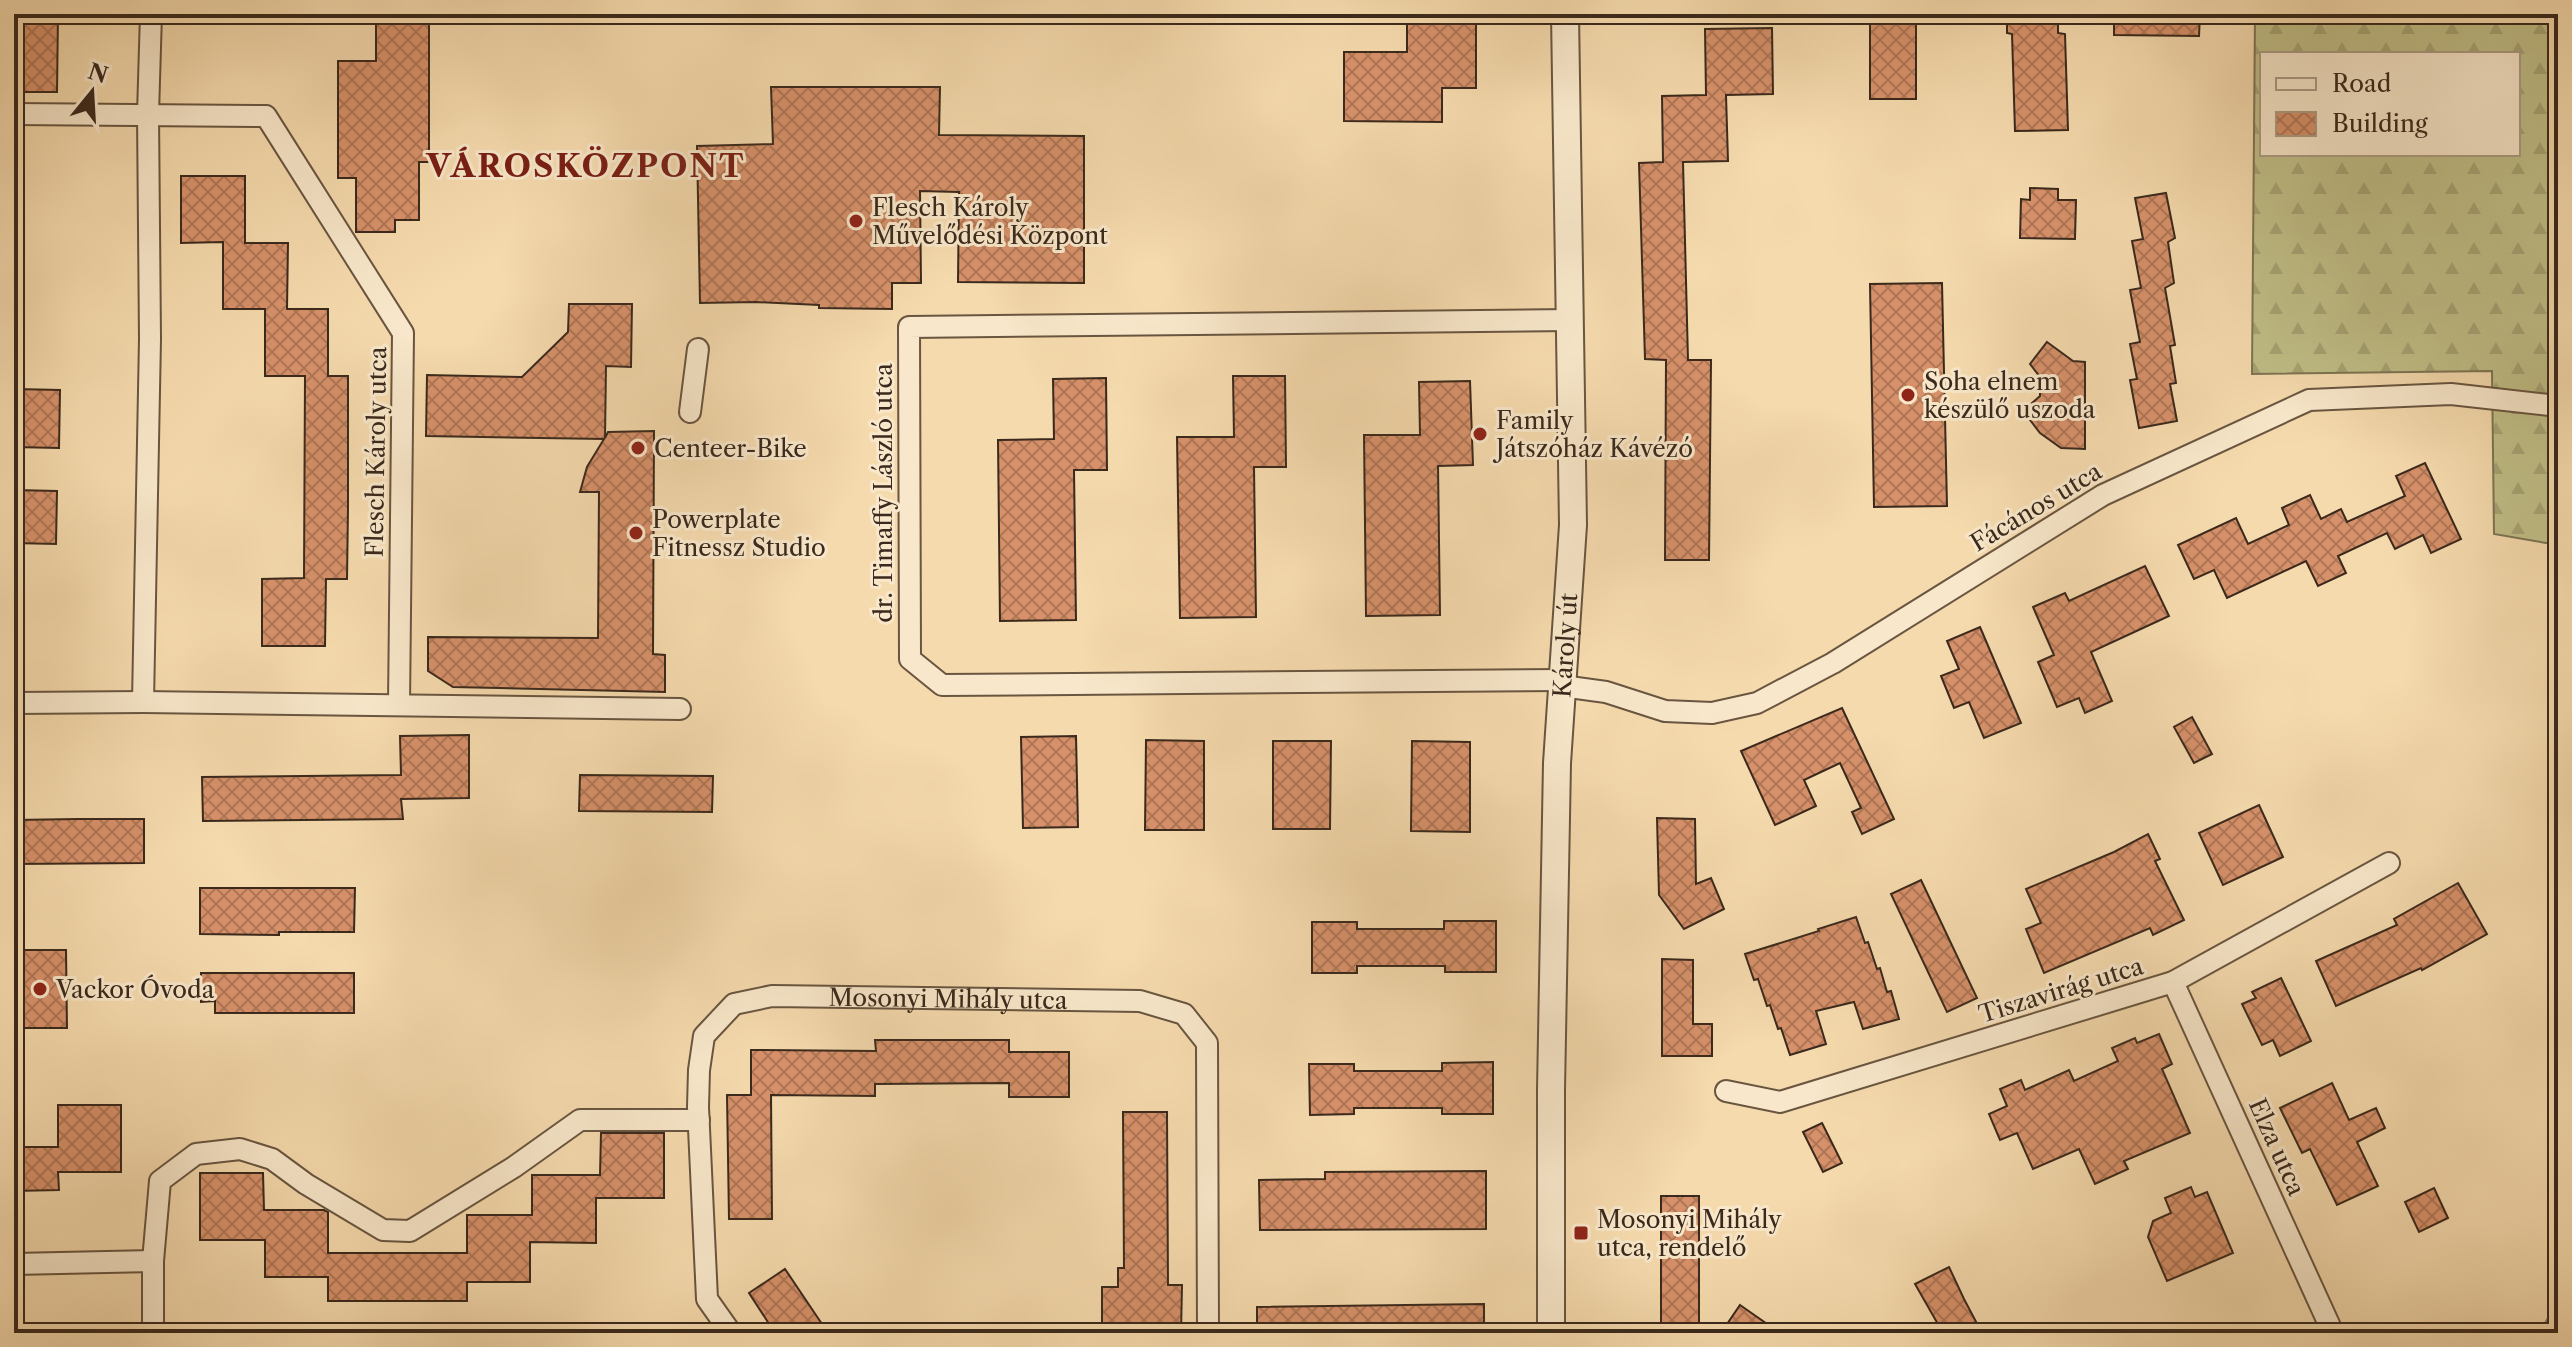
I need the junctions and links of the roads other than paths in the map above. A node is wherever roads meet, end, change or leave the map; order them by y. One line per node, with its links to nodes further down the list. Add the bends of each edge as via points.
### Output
1 (151, 14): 4 (street)
2 (1565, 14): 5 (street, Károly út)
3 (14, 114): 4 (street)
4 (148, 114): 10 (street); 12 (street, Flesch Károly utca, via 266,116 403,333)
5 (1571, 320): 9 (street, Károly út, via 1573,525); 9 (street, dr. Timaffy László utca, via 909,327 910,659 942,685)
6 (698, 349): 8 (street)
7 (2558, 406): 9 (street, Fácános utca, via 2451,394 2309,400 2103,495 1833,663 1757,703 1712,713 1665,711)
8 (690, 412)
9 (1562, 683): 23 (street, Károly út)
10 (143, 702): 11 (street); 12 (street)
11 (14, 703)
12 (399, 705): 13 (street)
13 (680, 709)
14 (2389, 863): 15 (street, Tiszavirág utca)
15 (2173, 982): 16 (street, Tiszavirág utca, via 1780,1102); 24 (street, Elza utca)
16 (1726, 1091)
17 (699, 1120): 18 (street, via 580,1120 410,1231 383,1230 272,1159 240,1149 196,1154 160,1181); 21 (street, Mosonyi Mihály utca, via 707,1299); 22 (street, Mosonyi Mihály utca, via 704,1036 734,1004 772,996 1140,1001 1184,1014 1207,1043)
18 (153, 1261): 19 (street); 20 (street)
19 (14, 1264)
20 (153, 1333)
21 (731, 1333)
22 (1208, 1333)
23 (1551, 1333)
24 (2333, 1333)

